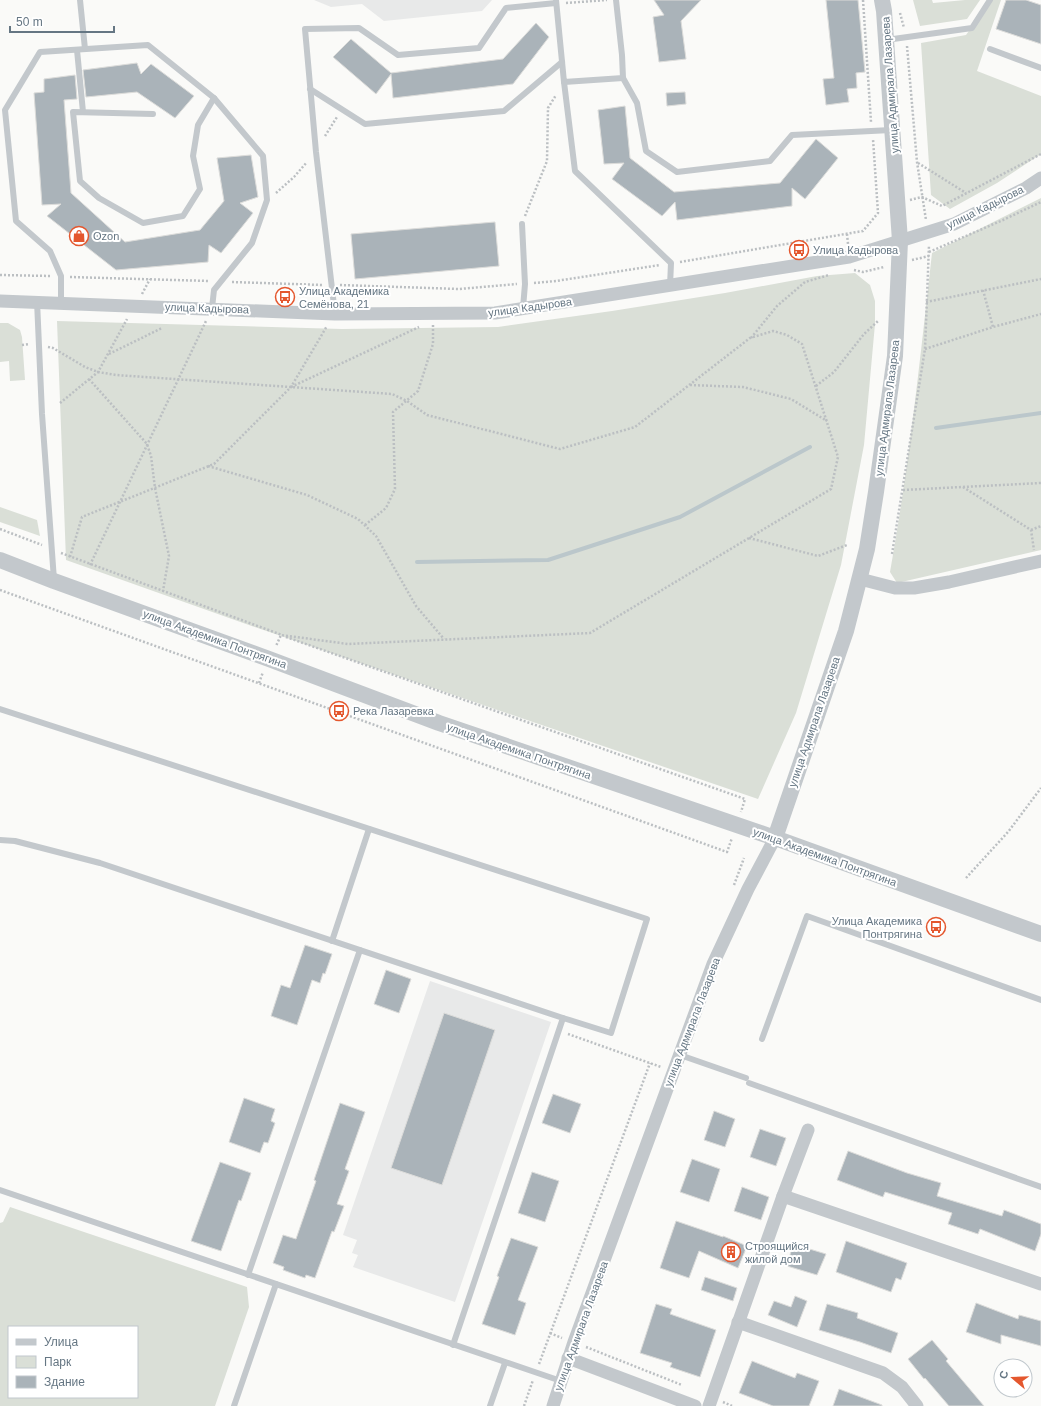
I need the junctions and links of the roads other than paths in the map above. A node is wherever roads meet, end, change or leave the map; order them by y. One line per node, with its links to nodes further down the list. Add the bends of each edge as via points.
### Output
1 (80, 0): 7 (lane)
2 (616, 0): 12 (lane)
3 (882, 0): 6 (street, улица Адмирала Лазарева)
4 (990, 0): 6 (lane, via 972,28)
5 (556, 2): 10 (lane); 14 (lane, via 506,8 479,48 398,54 359,28 305,29)
6 (886, 40): 18 (street, улица Адмирала Лазарева)
7 (85, 49): 9 (lane); 15 (lane, via 148,45)
8 (990, 49): 11 (lane)
9 (77, 50): 16 (lane); 25 (lane, via 40,52 5,110 16,222 50,251 61,276)
10 (562, 62): 13 (lane); 14 (lane, via 504,111 365,124)
11 (1041, 68)
12 (623, 78): 13 (lane); 18 (lane, via 638,103 646,151 677,172 770,161 792,135)
13 (564, 82): 22 (lane, via 575,171 671,263)
14 (310, 89): 28 (lane)
15 (214, 98): 16 (lane, via 198,125 193,156 200,189 183,216 143,223 99,198 80,181 73,112); 26 (lane, via 263,156 268,200 252,243 214,290)
16 (83, 112): 17 (lane)
17 (152, 114)
18 (893, 130): 21 (street, улица Адмирала Лазарева)
19 (1041, 178): 21 (street, улица Кадырова, via 954,224)
20 (522, 224): 27 (lane, via 525,284)
21 (900, 241): 22 (street, улица Кадырова, via 850,257); 31 (street, улица Адмирала Лазарева, via 894,356 876,492)
22 (670, 286): 27 (street, улица Кадырова)
23 (0, 300): 24 (street, улица Кадырова)
24 (37, 302): 25 (street, улица Кадырова); 32 (lane)
25 (61, 302): 26 (street, улица Кадырова)
26 (212, 308): 28 (street, улица Кадырова)
27 (523, 308): 28 (street, улица Кадырова, via 495,313)
28 (334, 314)
29 (0, 560): 32 (street, улица Академика Понтрягина)
30 (1038, 562): 31 (street, via 914,588 895,588)
31 (860, 579): 35 (street, улица Адмирала Лазарева, via 846,631)
32 (54, 581): 35 (street, улица Академика Понтрягина, via 439,723)
33 (0, 709): 34 (lane)
34 (369, 829): 38 (lane); 41 (lane, via 647,919 611,1033)
35 (775, 838): 37 (street, улица Академика Понтрягина); 43 (street, улица Адмирала Лазарева, via 713,964)
36 (0, 840): 38 (lane, via 15,841 100,863)
37 (1041, 934)
38 (332, 941): 39 (lane)
39 (360, 950): 41 (lane); 48 (lane)
40 (1041, 1000): 42 (lane, via 808,916)
41 (562, 1018): 52 (lane)
42 (762, 1039)
43 (680, 1055): 45 (lane); 53 (street, улица Адмирала Лазарева)
44 (808, 1130): 47 (street)
45 (1041, 1188)
46 (0, 1190): 48 (lane)
47 (783, 1196): 50 (street); 51 (street)
48 (248, 1274): 49 (lane)
49 (276, 1284): 52 (lane); 57 (lane)
50 (1041, 1284)
51 (738, 1322): 56 (street); 61 (street, via 883,1373 902,1387)
52 (453, 1344): 54 (lane)
53 (568, 1358): 55 (street, улица Адмирала Лазарева); 60 (street)
54 (505, 1363): 55 (lane); 58 (lane)
55 (561, 1381): 59 (street, улица Адмирала Лазарева)
56 (710, 1402)
57 (234, 1406)
58 (490, 1406)
59 (553, 1406)
60 (695, 1406)
61 (917, 1406)

